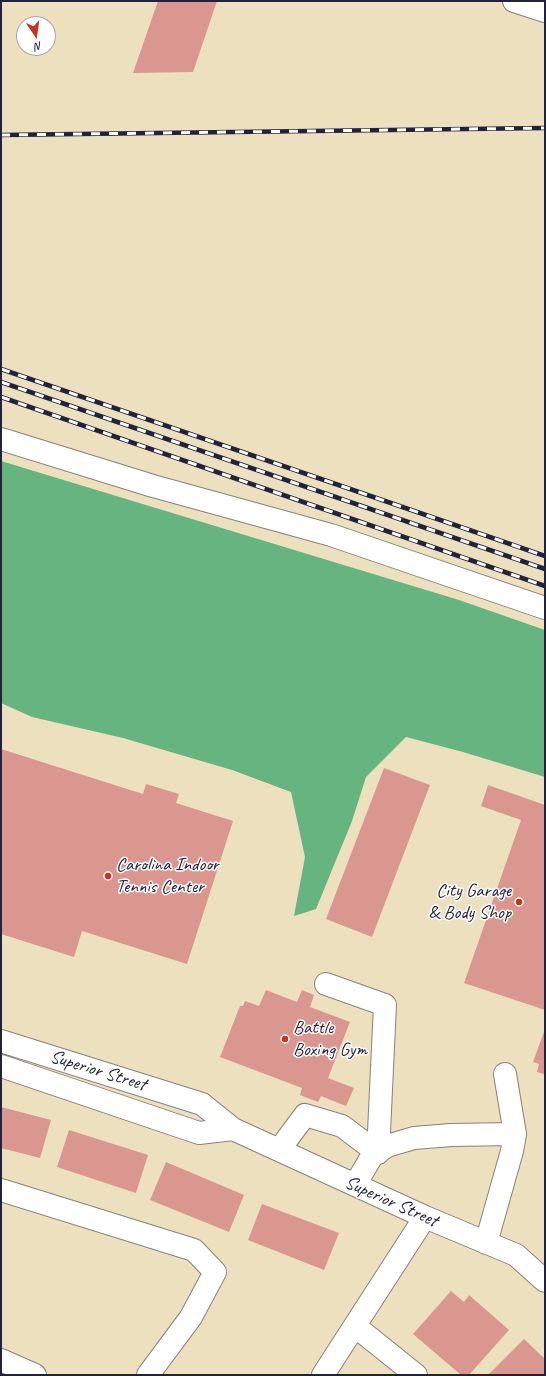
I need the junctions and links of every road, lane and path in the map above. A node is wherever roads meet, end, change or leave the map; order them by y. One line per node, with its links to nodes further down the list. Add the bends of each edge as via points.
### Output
1 (514, 1): 2 (street)
2 (545, 11)
3 (1, 439): 4 (street, via 153,486 330,535)
4 (545, 608)
5 (326, 984): 12 (street, via 385,1005)
6 (1, 1041): 9 (street, Superior Street, via 202,1104)
7 (1, 1066): 9 (street, Superior Street, via 199,1133)
8 (505, 1074): 10 (street)
9 (233, 1129): 11 (street, Superior Street)
10 (515, 1134): 12 (street, via 451,1134 414,1138 387,1146); 16 (street)
11 (279, 1150): 12 (street, via 305,1115 342,1126); 13 (street, Superior Street)
12 (378, 1153): 13 (street, via 372,1156)
13 (355, 1185): 15 (street, Superior Street)
14 (1, 1190): 21 (street, via 194,1250 214,1272 191,1317)
15 (425, 1217): 16 (street, Superior Street); 18 (street)
16 (486, 1242): 17 (street, Superior Street, via 516,1255)
17 (545, 1281)
18 (355, 1326): 22 (street); 23 (street)
19 (1, 1360): 20 (street)
20 (35, 1375)
21 (148, 1375)
22 (323, 1375)
23 (416, 1375)

